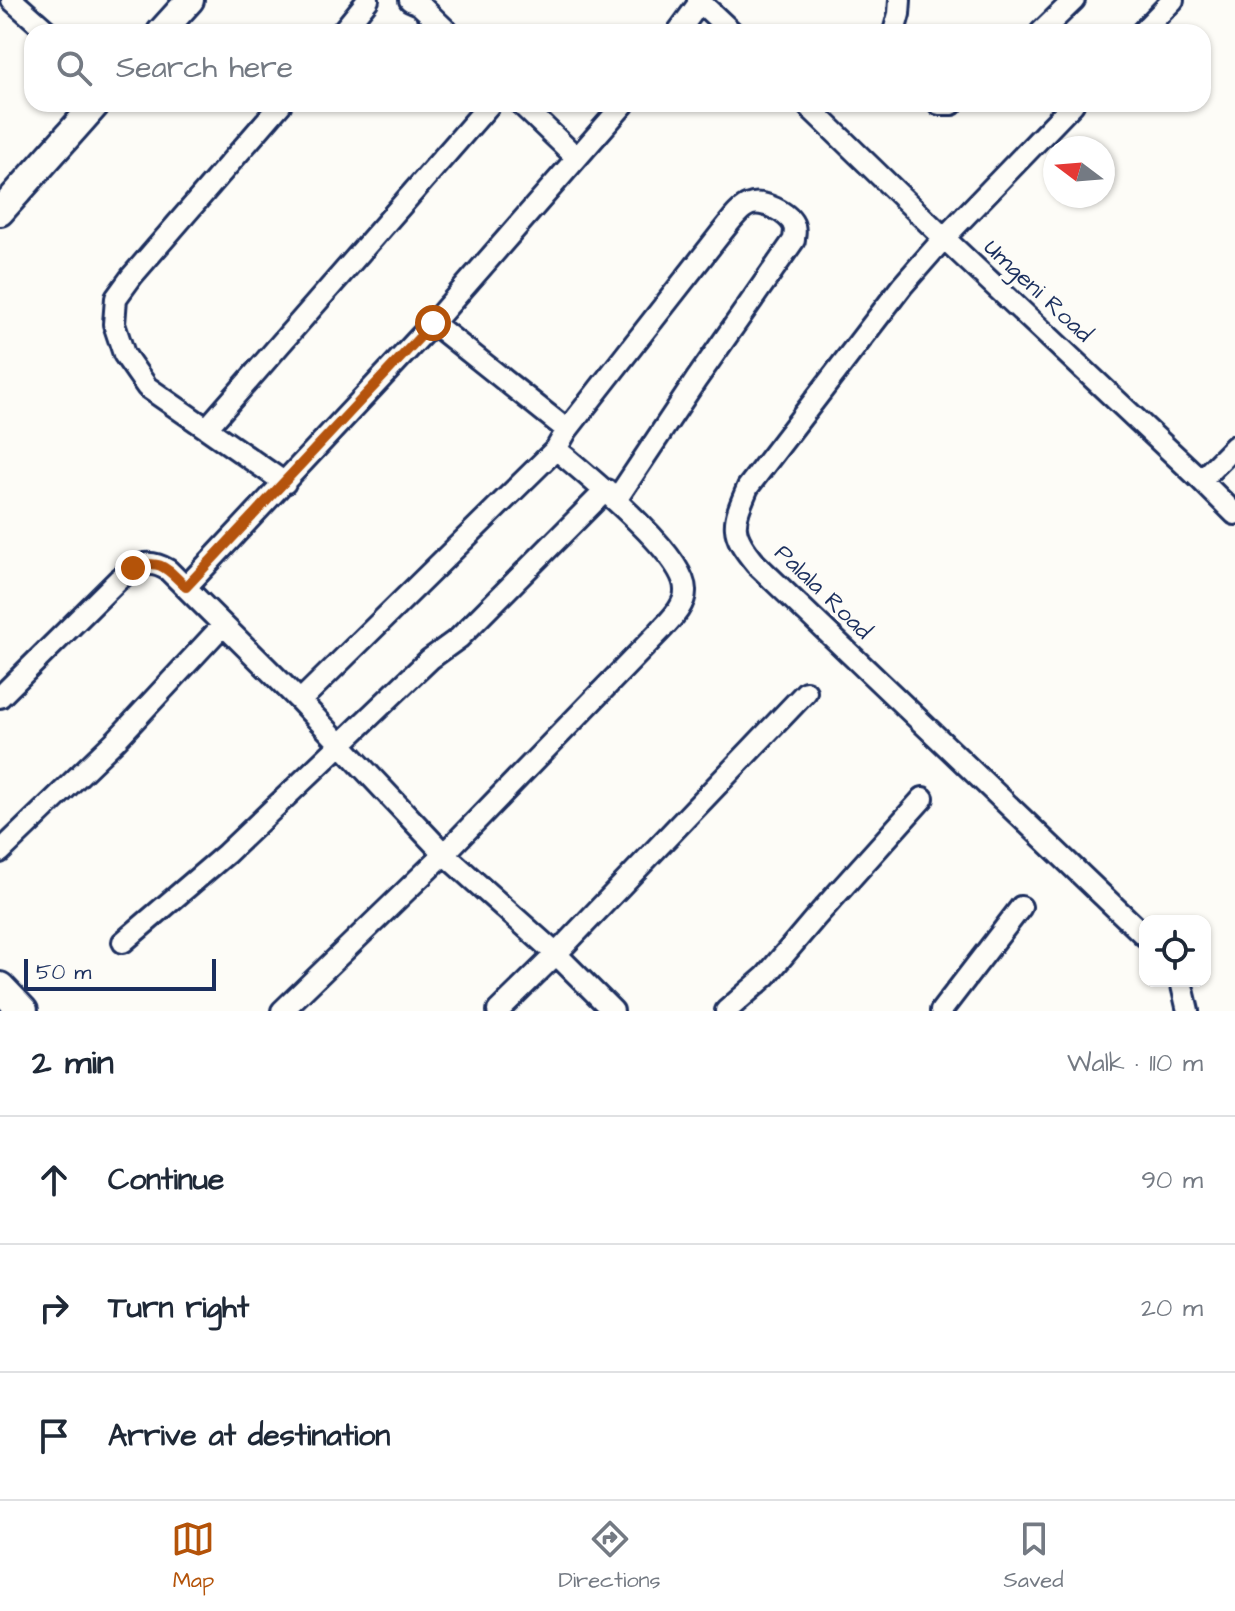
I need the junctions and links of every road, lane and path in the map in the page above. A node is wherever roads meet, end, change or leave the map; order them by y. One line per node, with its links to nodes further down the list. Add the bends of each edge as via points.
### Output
1 (12, 0): 9 (street)
2 (190, 0): 10 (street)
3 (368, 0): 11 (street)
4 (410, 0): 12 (street)
5 (900, 0): 15 (street)
6 (1074, 0): 16 (street)
7 (1173, 0): 17 (street)
8 (699, 1): 13 (street); 14 (street)
9 (39, 24)
10 (168, 24)
11 (348, 24)
12 (440, 24)
13 (683, 24)
14 (723, 24)
15 (896, 24)
16 (1049, 24)
17 (1150, 24)
18 (89, 112): 26 (street)
19 (274, 112): 29 (street, via 116,298 114,324 124,354 147,387)
20 (483, 112): 29 (street)
21 (529, 112): 25 (street)
22 (617, 112): 25 (street)
23 (823, 112): 27 (street, Umgeni Road)
24 (1065, 112): 27 (street, Palala Road)
25 (577, 158): 28 (street)
26 (0, 212)
27 (944, 238): 33 (street, Umgeni Road); 47 (street, Palala Road, via 748,487 735,525 740,545)
28 (433, 323): 30 (street); 34 (street)
29 (207, 428): 34 (street)
30 (567, 430): 32 (street); 35 (street, via 745,206 768,205 787,217 795,231 790,247)
31 (1235, 446): 33 (street)
32 (556, 449): 35 (street); 41 (street)
33 (1201, 480): 36 (street, Umgeni Road)
34 (285, 483): 37 (street)
35 (611, 495): 42 (street); 45 (street, via 671,558 686,589 683,600 659,632)
36 (1235, 514)
37 (186, 587): 38 (street); 40 (street, via 159,565 133,568)
38 (223, 625): 41 (street); 44 (street, via 117,739)
39 (806, 692): 49 (street)
40 (0, 697)
41 (300, 701): 42 (street)
42 (340, 744): 45 (street); 48 (street, via 226,854)
43 (923, 798): 56 (street, via 766,976)
44 (0, 852)
45 (444, 854): 49 (street); 53 (street)
46 (1021, 907): 57 (street)
47 (1139, 930)
48 (123, 942)
49 (556, 954): 54 (street); 55 (street)
50 (0, 987): 52 (main road)
51 (1182, 987): 58 (street)
52 (23, 1011)
53 (282, 1011)
54 (498, 1011)
55 (613, 1011)
56 (726, 1011)
57 (941, 1011)
58 (1188, 1011)

